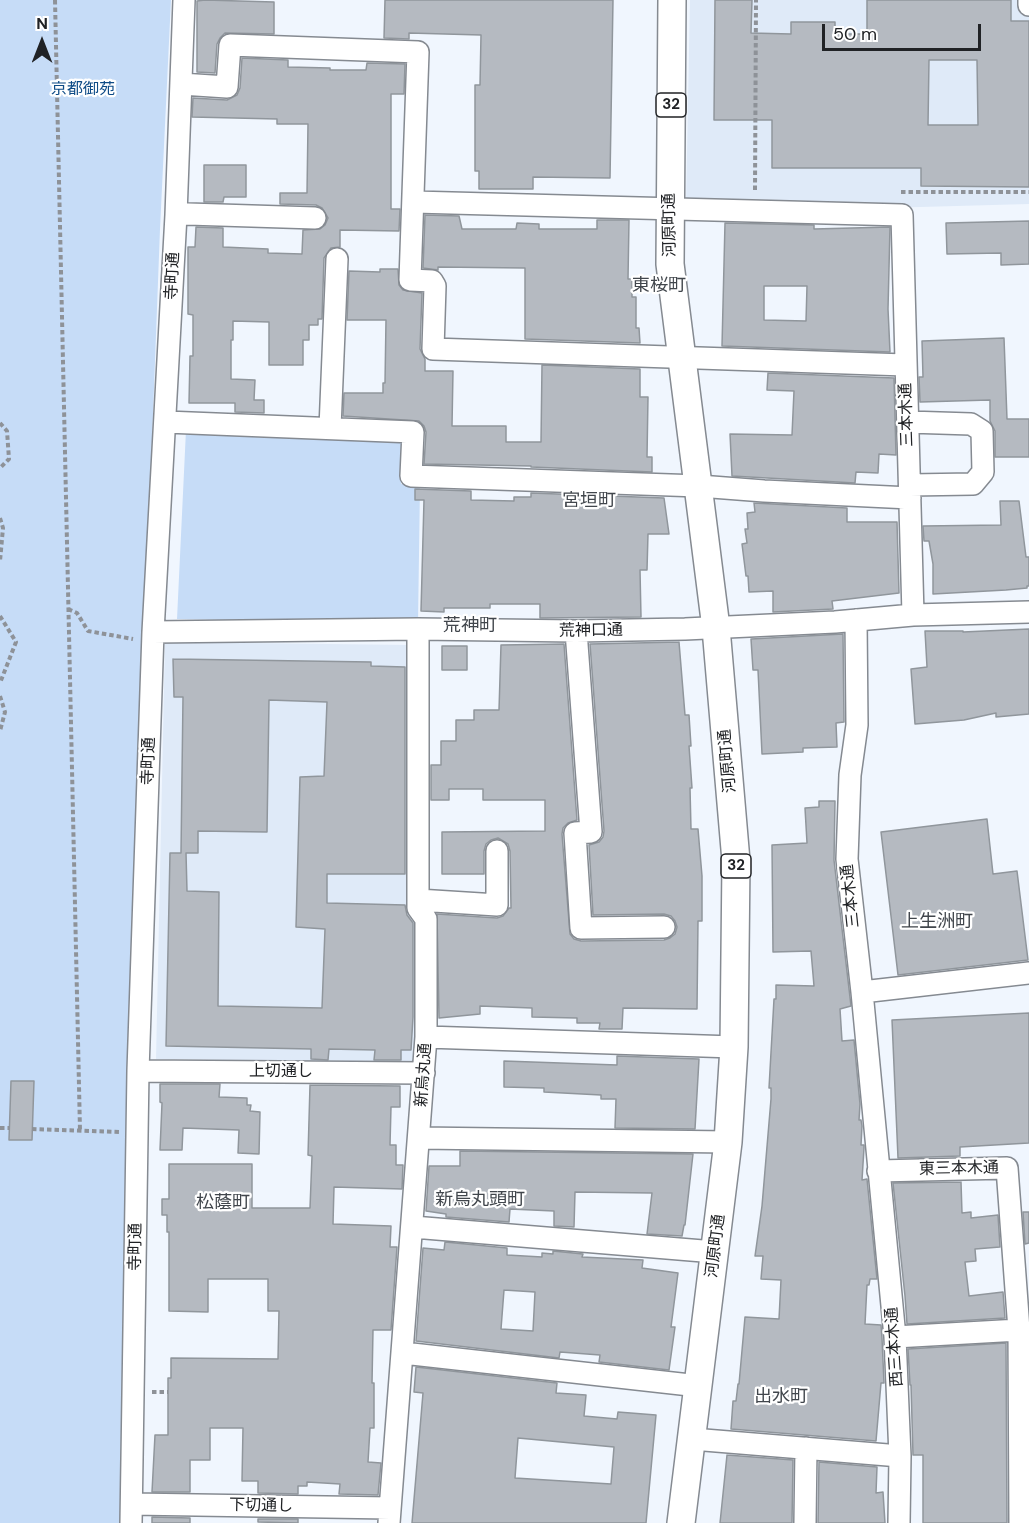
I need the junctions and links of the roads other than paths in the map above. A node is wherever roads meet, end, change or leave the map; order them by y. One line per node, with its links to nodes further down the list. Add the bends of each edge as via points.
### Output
1 (184, 0): 5 (street, 寺町通)
2 (672, 0): 7 (main road, 河原町通 / 32)
3 (1029, 0): 4 (street)
4 (1029, 5)
5 (182, 84): 6 (street, via 228,87 230,45 418,52); 8 (street, 寺町通)
6 (414, 202): 7 (street); 11 (street, via 410,280 432,281 435,286 433,349)
7 (669, 210): 11 (main road, 河原町通 / 32, via 670,264); 12 (street, 三本木通, via 902,215)
8 (176, 215): 9 (street); 13 (street, 寺町通)
9 (315, 218)
10 (337, 259): 15 (street)
11 (681, 357): 12 (street); 16 (main road, 河原町通 / 32)
12 (906, 365): 14 (street, 三本木通)
13 (166, 422): 15 (street); 24 (street, 寺町通)
14 (908, 422): 17 (street, 三本木通); 17 (street, via 971,424 982,431 983,472 973,484)
15 (330, 428): 16 (street, via 412,432 411,476)
16 (699, 486): 17 (street, via 764,491); 21 (main road, 河原町通 / 32)
17 (910, 491): 19 (street, 三本木通)
18 (1029, 612): 19 (street, 荒神口通)
19 (913, 615): 20 (street, 荒神口通)
20 (856, 620): 21 (street, 荒神口通); 29 (street, 三本木通, via 856,725 847,859)
21 (716, 627): 23 (street, 荒神口通); 31 (main road, 河原町通 / 32, via 736,861)
22 (418, 629): 23 (street, 荒神口通); 24 (street, 荒神口通); 26 (street, 新烏丸通)
23 (576, 631): 27 (street, via 591,832 575,833 580,928)
24 (145, 636): 32 (street, 寺町通)
25 (497, 851): 26 (street, via 496,905)
26 (418, 900): 30 (street, 新烏丸通, via 418,908 426,919)
27 (664, 927)
28 (1029, 973): 29 (street)
29 (862, 992): 36 (street, 三本木通)
30 (426, 1037): 31 (street); 33 (street, 新烏丸通)
31 (734, 1047): 35 (main road, 河原町通 / 32)
32 (138, 1071): 33 (street, 上切通し); 46 (street, 寺町通)
33 (424, 1073): 34 (street, 新烏丸通)
34 (419, 1138): 35 (street); 37 (street, 新烏丸通)
35 (728, 1142): 38 (main road, 河原町通 / 32)
36 (878, 1171): 39 (street, 東三本木通, via 1007,1168); 40 (street, 西三本木通)
37 (413, 1227): 38 (street); 41 (street, 新烏丸通)
38 (715, 1252): 42 (main road, 河原町通 / 32)
39 (1019, 1329): 40 (street); 51 (street, 東三本木通)
40 (895, 1337): 45 (street, 西三本木通)
41 (403, 1353): 42 (street); 47 (street, 新烏丸通)
42 (699, 1386): 43 (main road, 河原町通 / 32)
43 (692, 1439): 44 (street); 48 (main road, 河原町通 / 32)
44 (806, 1448): 45 (street); 49 (street)
45 (900, 1456): 50 (street, 西三本木通)
46 (132, 1514): 47 (street, 下切通し)
47 (390, 1516)
48 (681, 1523)
49 (805, 1523)
50 (899, 1523)
51 (1020, 1523)

